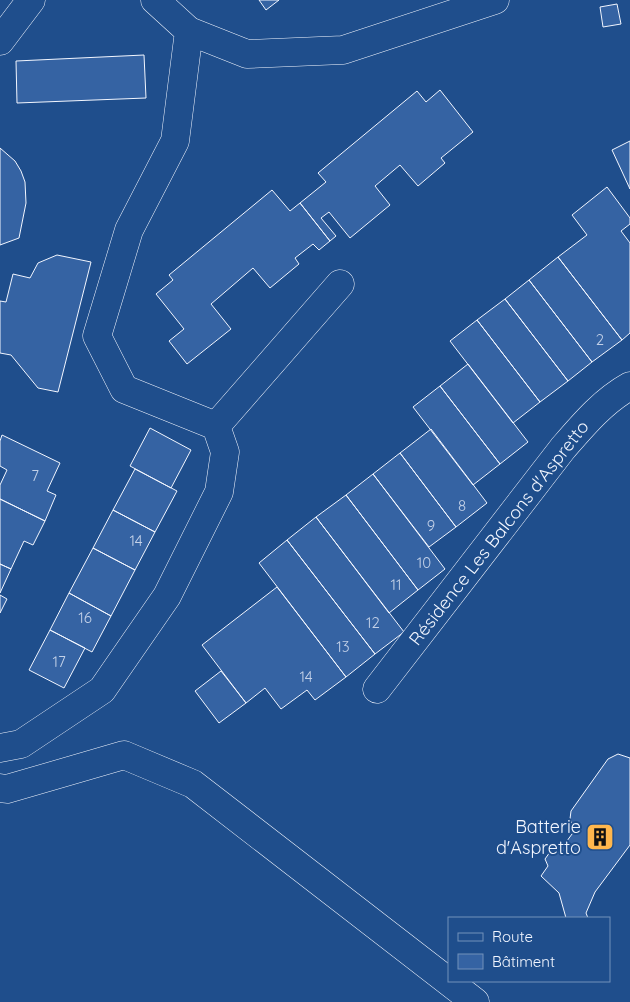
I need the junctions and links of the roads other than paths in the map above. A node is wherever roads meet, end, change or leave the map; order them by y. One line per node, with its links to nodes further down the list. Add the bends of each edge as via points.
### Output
1 (31, 0): 5 (street)
2 (155, 0): 4 (street)
3 (495, 0): 4 (street, via 343,50 247,54)
4 (189, 31): 8 (street, via 175,141 129,230 97,336 124,389)
5 (0, 41)
6 (340, 284): 8 (street)
7 (630, 386): 9 (street, Résidence Les Balcons d'Aspretto, via 590,417 562,448)
8 (216, 426): 10 (street, via 225,452 219,492 167,596 102,690 21,744)
9 (376, 688)
10 (0, 748)
11 (0, 788): 12 (street, via 124,755 193,784)
12 (448, 981)
13 (449, 982): 14 (street)
14 (475, 1002)

